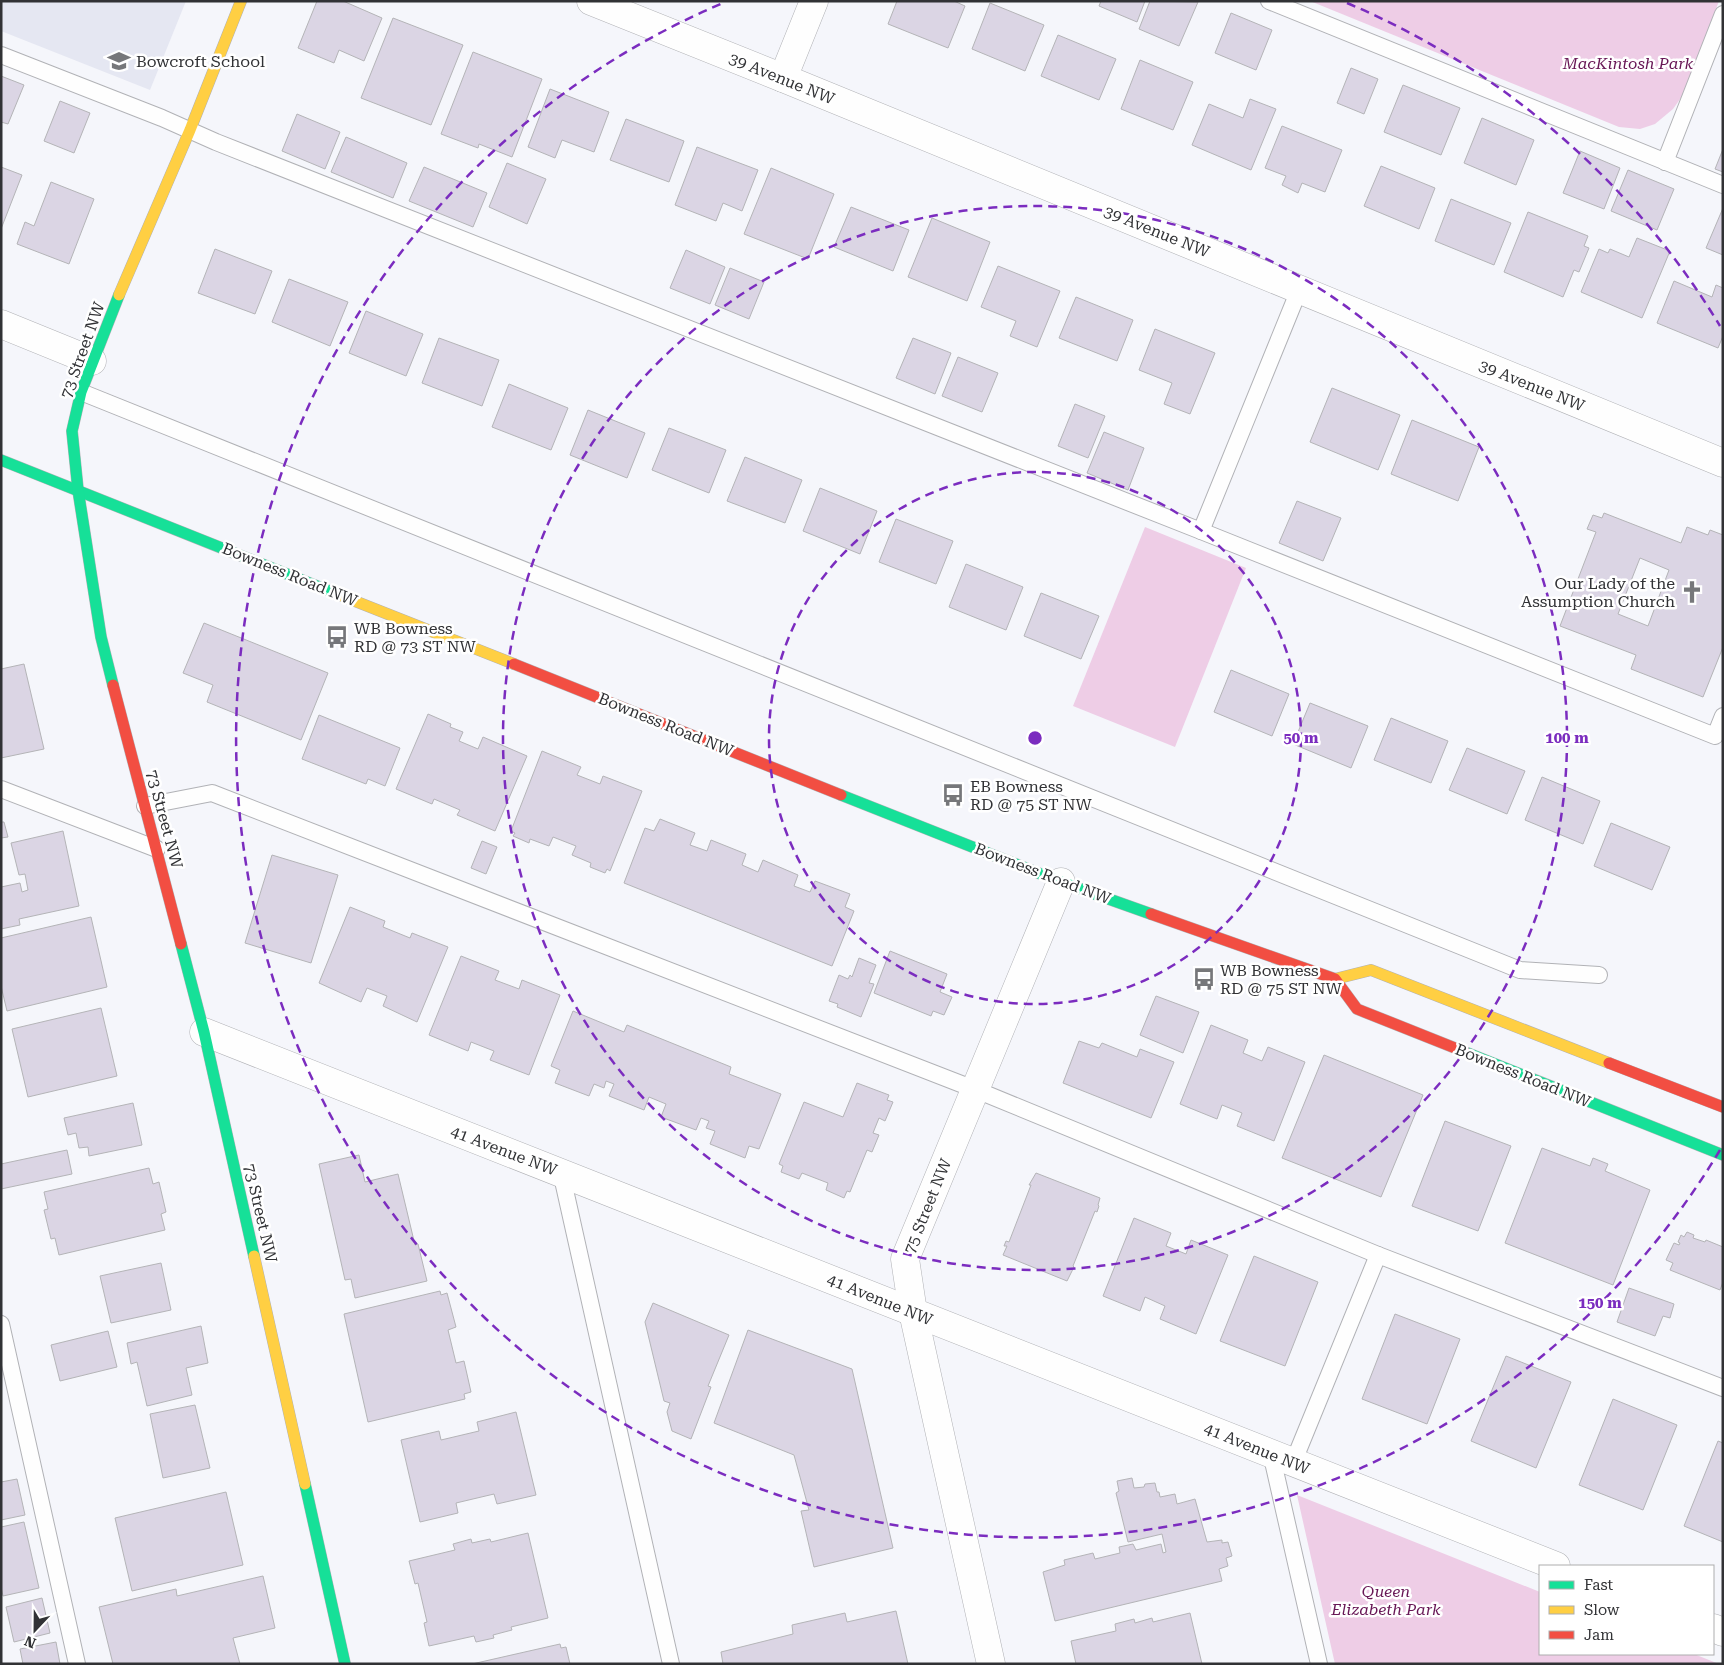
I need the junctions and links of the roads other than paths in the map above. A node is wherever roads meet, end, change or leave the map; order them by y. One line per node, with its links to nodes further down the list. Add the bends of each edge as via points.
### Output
1 (242, 1): 8 (street, 73 Street NW)
2 (591, 1): 7 (street, 39 Avenue NW)
3 (814, 1): 7 (street)
4 (1269, 1): 9 (lane)
5 (1723, 14): 9 (lane)
6 (1, 55): 8 (lane)
7 (783, 78): 11 (street, 39 Avenue NW)
8 (190, 130): 13 (street, 73 Street NW); 18 (lane)
9 (1665, 162): 10 (lane)
10 (1723, 185)
11 (1299, 290): 16 (street, 39 Avenue NW); 18 (lane)
12 (1, 324): 13 (street)
13 (92, 361): 14 (street, 73 Street NW)
14 (81, 392): 17 (street, 73 Street NW, via 72,431); 24 (lane, via 1520,970)
15 (1, 460): 17 (street, Bowness Road NW)
16 (1723, 463)
17 (78, 490): 21 (street, 73 Street NW, via 101,637); 23 (street, Bowness Road NW)
18 (1201, 531): 19 (lane, via 1715,736)
19 (1723, 716)
20 (1, 789): 22 (lane)
21 (145, 806): 22 (street, 73 Street NW); 27 (lane, via 212,793)
22 (157, 850): 26 (street, 73 Street NW)
23 (1060, 882): 25 (street, Bowness Road NW); 27 (street, 75 Street NW)
24 (1599, 975)
25 (1335, 979): 28 (street, via 1371,970); 29 (street, Bowness Road NW, via 1357,1009)
26 (204, 1032): 30 (street, 41 Avenue NW); 38 (street, 73 Street NW)
27 (974, 1089): 31 (lane); 32 (street, 75 Street NW, via 905,1258)
28 (1723, 1107)
29 (1723, 1155)
30 (561, 1172): 32 (street, 41 Avenue NW); 39 (lane)
31 (1378, 1255): 34 (lane); 35 (lane)
32 (913, 1312): 35 (street, 41 Avenue NW); 40 (street, 75 Street NW)
33 (1, 1324): 37 (lane)
34 (1723, 1388)
35 (1282, 1458): 36 (street, 41 Avenue NW); 41 (lane)
36 (1553, 1565)
37 (77, 1664)
38 (345, 1664)
39 (671, 1664)
40 (991, 1664)
41 (1319, 1664)

